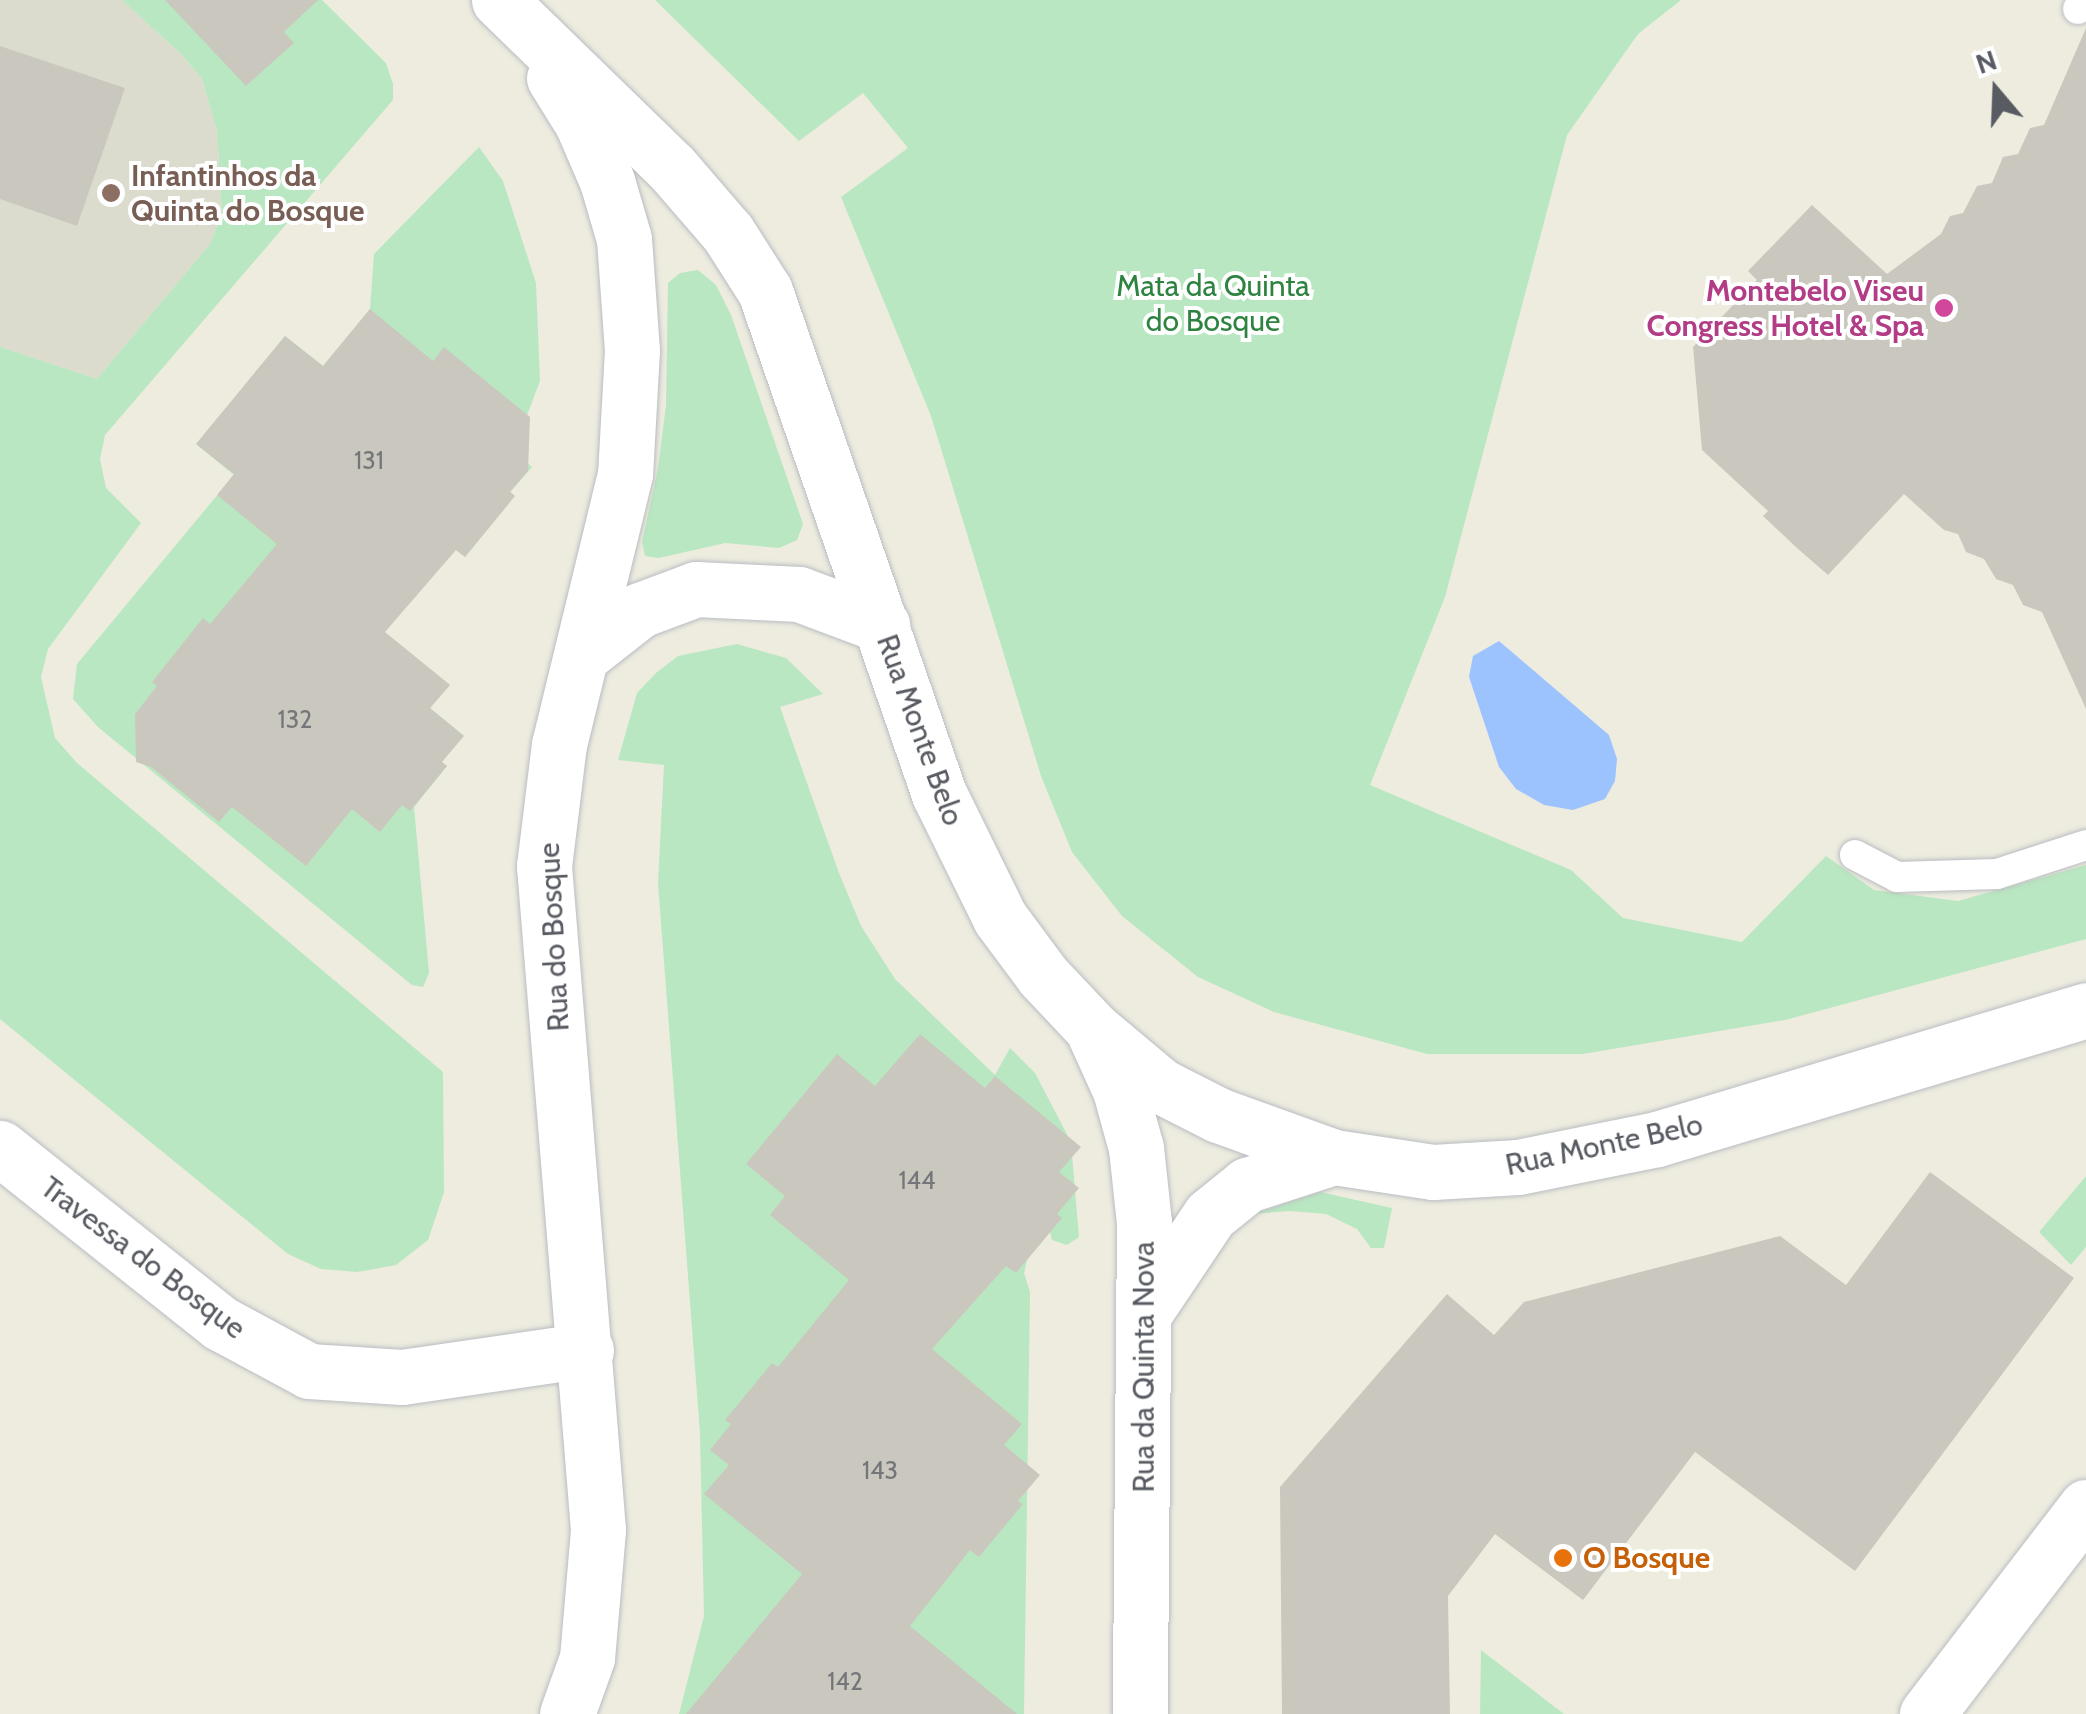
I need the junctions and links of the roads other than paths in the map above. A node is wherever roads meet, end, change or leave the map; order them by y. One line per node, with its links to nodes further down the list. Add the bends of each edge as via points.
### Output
1 (506, 6): 2 (street, Rua Monte Belo, via 672,167 728,232 766,292); 3 (street, Rua do Bosque, via 582,123 624,240 632,350 625,474)
2 (882, 625): 3 (street, via 799,594 696,588 640,610); 7 (street, Rua Monte Belo, via 938,794 1000,918)
3 (584, 654): 12 (street, Rua do Bosque, via 559,744 544,866)
4 (2086, 845): 5 (lane, via 1996,874 1897,877)
5 (1855, 855)
6 (2086, 1010): 10 (street, Rua Monte Belo, via 1657,1139 1553,1160 1433,1172)
7 (1093, 1029): 8 (street, Rua Monte Belo, via 1161,1086); 11 (street, Rua da Quinta Nova, via 1136,1148)
8 (1235, 1121): 10 (street, Rua Monte Belo); 11 (street)
9 (0, 1148): 12 (street, Travessa do Bosque, via 220,1323 309,1372 402,1377)
10 (1334, 1158): 11 (street, via 1247,1185 1210,1215)
11 (1147, 1309): 15 (street, Rua da Quinta Nova)
12 (586, 1350): 14 (street, Rua do Bosque, via 598,1530 587,1658)
13 (2086, 1506): 16 (street)
14 (567, 1714)
15 (1140, 1714)
16 (1927, 1714)

